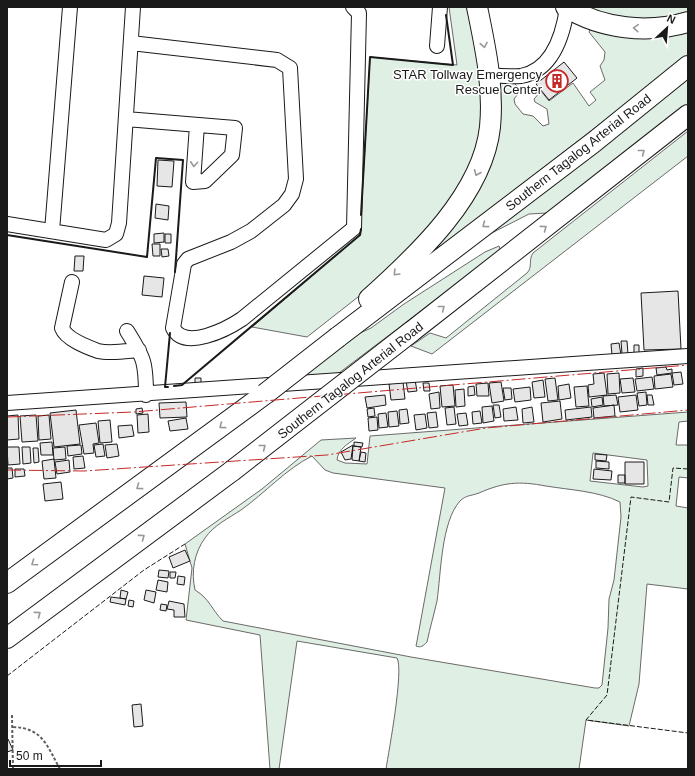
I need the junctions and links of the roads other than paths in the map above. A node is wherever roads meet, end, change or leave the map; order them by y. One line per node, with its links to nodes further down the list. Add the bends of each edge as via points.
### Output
1 (70, 7): 16 (street)
2 (133, 7): 8 (street)
3 (352, 7): 8 (street, via 359,13 354,228 242,319 213,334 186,338 180,336 173,328 182,270 188,259 231,242 251,230 284,205 292,194 296,179 290,68 278,60)
4 (440, 7): 9 (street)
5 (476, 7): 11 (highway, one-way to 11)
6 (567, 7): 7 (highway, one-way to 6, via 654,28 623,27 593,20); 11 (street, via 561,39 556,50 535,70 522,75)
7 (688, 22)
8 (131, 43): 13 (street)
9 (437, 46)
10 (688, 66): 19 (highway, Southern Tagalog Arterial Road, one-way to 19, via 594,142)
11 (489, 75): 19 (highway, one-way to 19, via 491,107 488,142 476,177 465,196 446,221)
12 (688, 115): 25 (highway, Southern Tagalog Arterial Road, one-way to 12, bridge, via 232,471)
13 (126, 119): 14 (street); 16 (street, via 119,223 116,234 106,240)
14 (197, 125)
15 (7, 224): 16 (street)
16 (52, 231)
17 (72, 282): 20 (street, via 62,328 64,333 99,351)
18 (127, 331): 20 (street)
19 (332, 337): 24 (highway, Southern Tagalog Arterial Road, one-way to 24, bridge, via 265,394)
20 (139, 350): 22 (street, via 146,370)
21 (688, 356): 22 (street)
22 (146, 395): 23 (street)
23 (7, 403)
24 (7, 583)
25 (7, 638)

